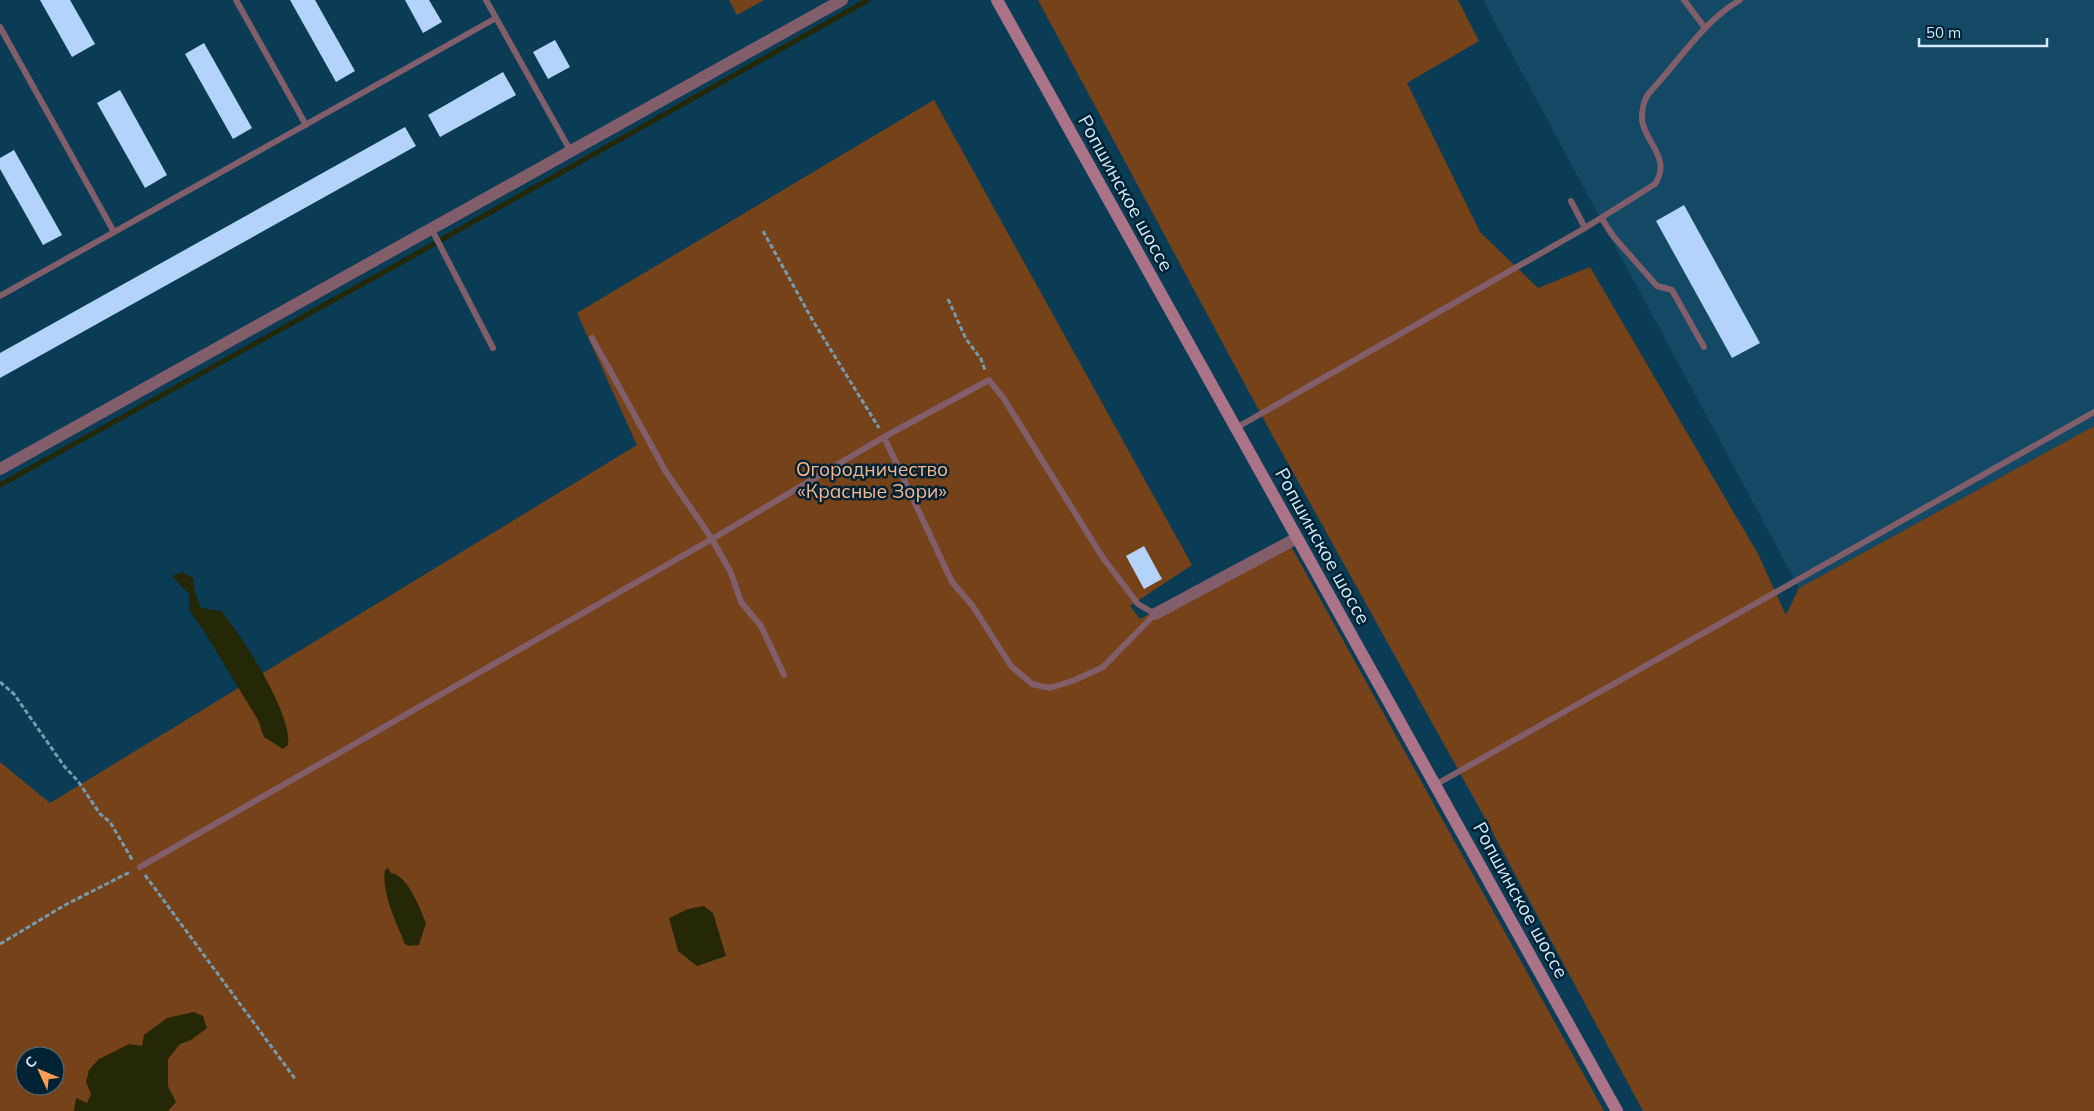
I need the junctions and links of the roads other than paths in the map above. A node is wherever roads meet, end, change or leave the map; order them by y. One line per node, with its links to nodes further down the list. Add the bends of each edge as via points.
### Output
1 (236, 0): 10 (lane)
2 (486, 0): 7 (lane)
3 (842, 0): 11 (street)
4 (997, 0): 22 (main road, Ропшинское шоссе)
5 (1684, 0): 9 (lane)
6 (1740, 0): 9 (lane)
7 (496, 18): 10 (lane); 11 (lane)
8 (0, 27): 16 (lane)
9 (1705, 28): 13 (lane, via 1645,99 1642,120 1659,159 1660,176 1655,184)
10 (306, 125): 16 (lane)
11 (570, 150): 14 (street)
12 (1570, 201): 15 (lane)
13 (1602, 219): 15 (lane); 19 (lane, via 1657,286 1672,290)
14 (431, 228): 20 (lane); 24 (street)
15 (1585, 228): 22 (lane)
16 (114, 232): 17 (lane)
17 (0, 296)
18 (592, 338): 26 (lane, via 666,472)
19 (1704, 347)
20 (494, 348)
21 (2094, 412): 29 (lane)
22 (1236, 428): 25 (main road, Ропшинское шоссе)
23 (884, 437): 26 (lane); 27 (lane, via 989,380 1103,558 1138,604); 27 (lane, via 952,582 972,605 1012,666 1032,684 1050,688 1103,667)
24 (0, 469)
25 (1297, 538): 27 (street); 29 (main road, Ропшинское шоссе)
26 (712, 539): 28 (lane, via 731,573 741,602 761,626); 30 (lane)
27 (1155, 614)
28 (784, 675)
29 (1435, 785): 31 (main road, Ропшинское шоссе)
30 (140, 867)
31 (1617, 1111)

